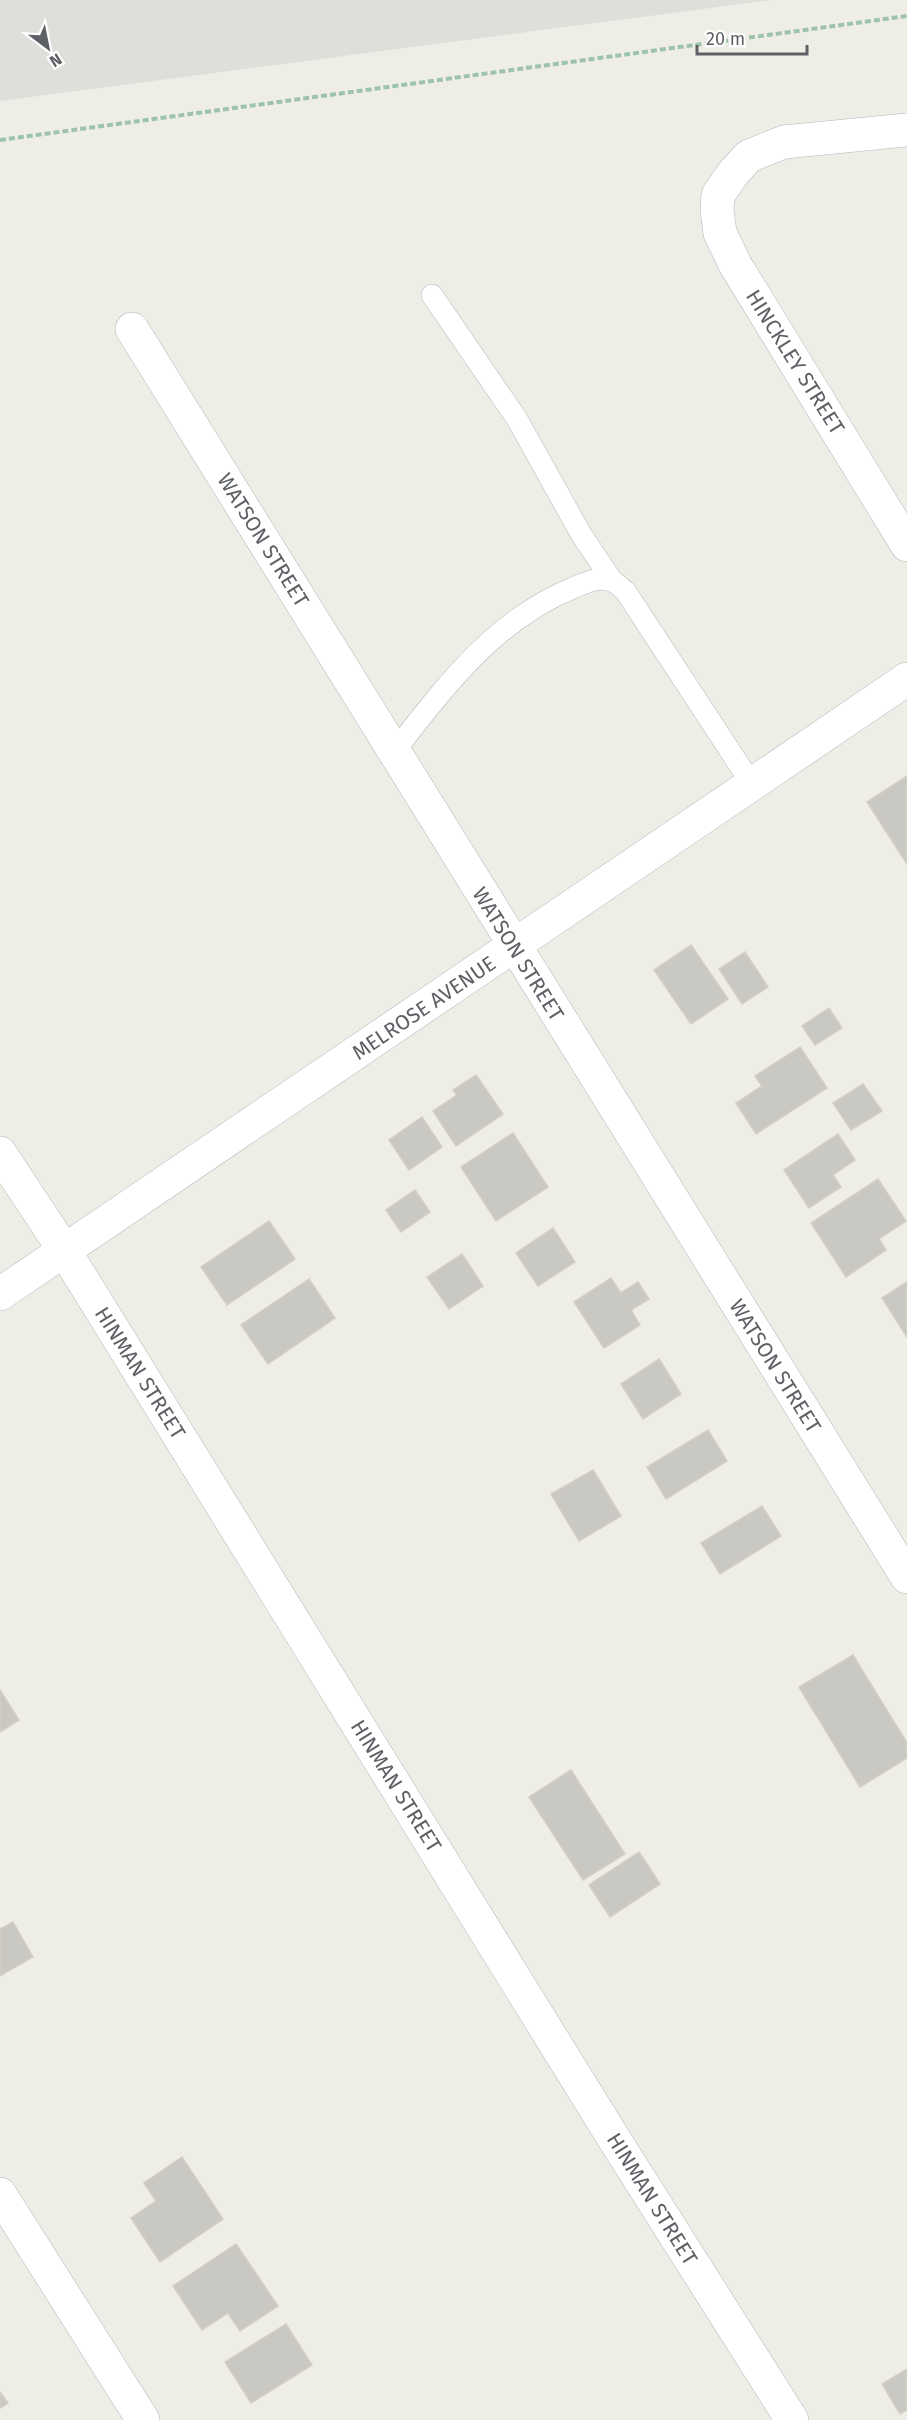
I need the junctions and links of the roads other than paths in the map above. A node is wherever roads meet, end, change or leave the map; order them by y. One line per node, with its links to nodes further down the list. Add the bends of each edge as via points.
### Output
1 (907, 130): 4 (street, HINCKLEY STREET, via 784,141 749,156 718,195 717,210 720,233 736,266)
2 (432, 295): 5 (lane, via 517,419 581,534)
3 (132, 329): 7 (street, WATSON STREET)
4 (907, 545)
5 (613, 582): 7 (lane, via 595,579 547,598 499,632 449,681); 8 (lane, via 626,592)
6 (907, 680): 8 (street, MELROSE AVENUE)
7 (393, 753): 9 (street, WATSON STREET)
8 (753, 786): 9 (street, MELROSE AVENUE)
9 (514, 947): 11 (street, MELROSE AVENUE); 13 (street, WATSON STREET)
10 (0, 1153): 11 (street, HINMAN STREET)
11 (64, 1250): 12 (street, MELROSE AVENUE); 16 (street, HINMAN STREET)
12 (0, 1294)
13 (907, 1577)
14 (0, 2194): 15 (street)
15 (143, 2420)
16 (792, 2420)

